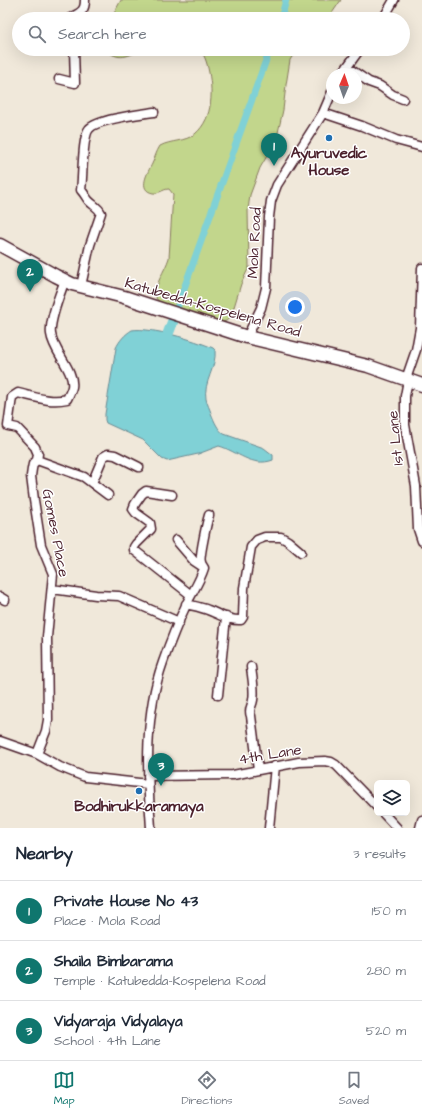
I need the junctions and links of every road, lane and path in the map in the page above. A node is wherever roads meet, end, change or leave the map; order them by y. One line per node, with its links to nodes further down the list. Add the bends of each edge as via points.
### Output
1 (85, 0): 3 (street)
2 (394, 0): 4 (street)
3 (82, 12)
4 (386, 12)
5 (74, 56): 8 (street, via 75,83)
6 (355, 56): 7 (street)
7 (346, 68)
8 (59, 79)
9 (362, 79): 10 (street)
10 (403, 99)
11 (327, 104): 13 (street, Mola Road)
12 (154, 112): 18 (street, via 100,122 86,134 82,190 90,202 98,207 100,213)
13 (323, 113): 14 (street); 19 (street, Mola Road, via 277,185 271,201 268,217 266,288 261,308)
14 (422, 147)
15 (0, 245): 17 (main road, Katubedda-Kospelena Road)
16 (422, 268): 20 (street, 1st Lane, via 420,328)
17 (65, 280): 18 (main road, Katubedda-Kospelena Road); 22 (street, via 51,325 51,333 54,346 72,377 72,387 67,398 58,401 14,394)
18 (81, 286): 19 (main road, Katubedda-Kospelena Road, via 124,297)
19 (247, 337): 20 (main road, Katubedda-Kospelena Road, via 345,359)
20 (407, 379): 21 (main road, Katubedda-Kospelena Road); 30 (street, 1st Lane, via 405,425 416,486 418,529)
21 (422, 385)
22 (4, 427): 23 (street, via 17,428 35,447)
23 (37, 460): 25 (street, via 84,477); 33 (street, Gomes Place, via 33,464 31,476 41,545 53,574)
24 (139, 467): 25 (street, via 108,454 103,457)
25 (92, 483): 26 (street)
26 (108, 495)
27 (172, 495): 34 (street, via 146,491 135,504 133,509 136,514 150,523 151,529 136,544 134,550)
28 (209, 515): 32 (street, via 200,562)
29 (176, 540): 32 (street, via 194,561)
30 (422, 540)
31 (301, 552): 36 (street, via 281,537 257,540 251,547 244,588 243,617 241,620)
32 (204, 568): 34 (street)
33 (52, 589): 37 (street, via 119,596); 41 (street, Gomes Place, via 47,637 48,720)
34 (191, 595): 35 (street)
35 (186, 604): 36 (street); 37 (street)
36 (226, 617): 39 (street)
37 (178, 622): 44 (street, via 162,664 153,700 148,734)
38 (251, 667): 43 (street, via 253,701 249,712)
39 (218, 695)
40 (0, 741): 41 (street, 4th Lane)
41 (37, 754): 44 (street, 4th Lane, via 85,777)
42 (275, 766): 43 (street, 4th Lane); 45 (street, 4th Lane, via 299,762 331,762); 49 (street)
43 (258, 770): 44 (street, 4th Lane, via 233,775)
44 (148, 780): 48 (street)
45 (374, 804)
46 (386, 816): 50 (street)
47 (422, 820): 51 (street)
48 (151, 828)
49 (269, 828)
50 (397, 828)
51 (420, 828)

